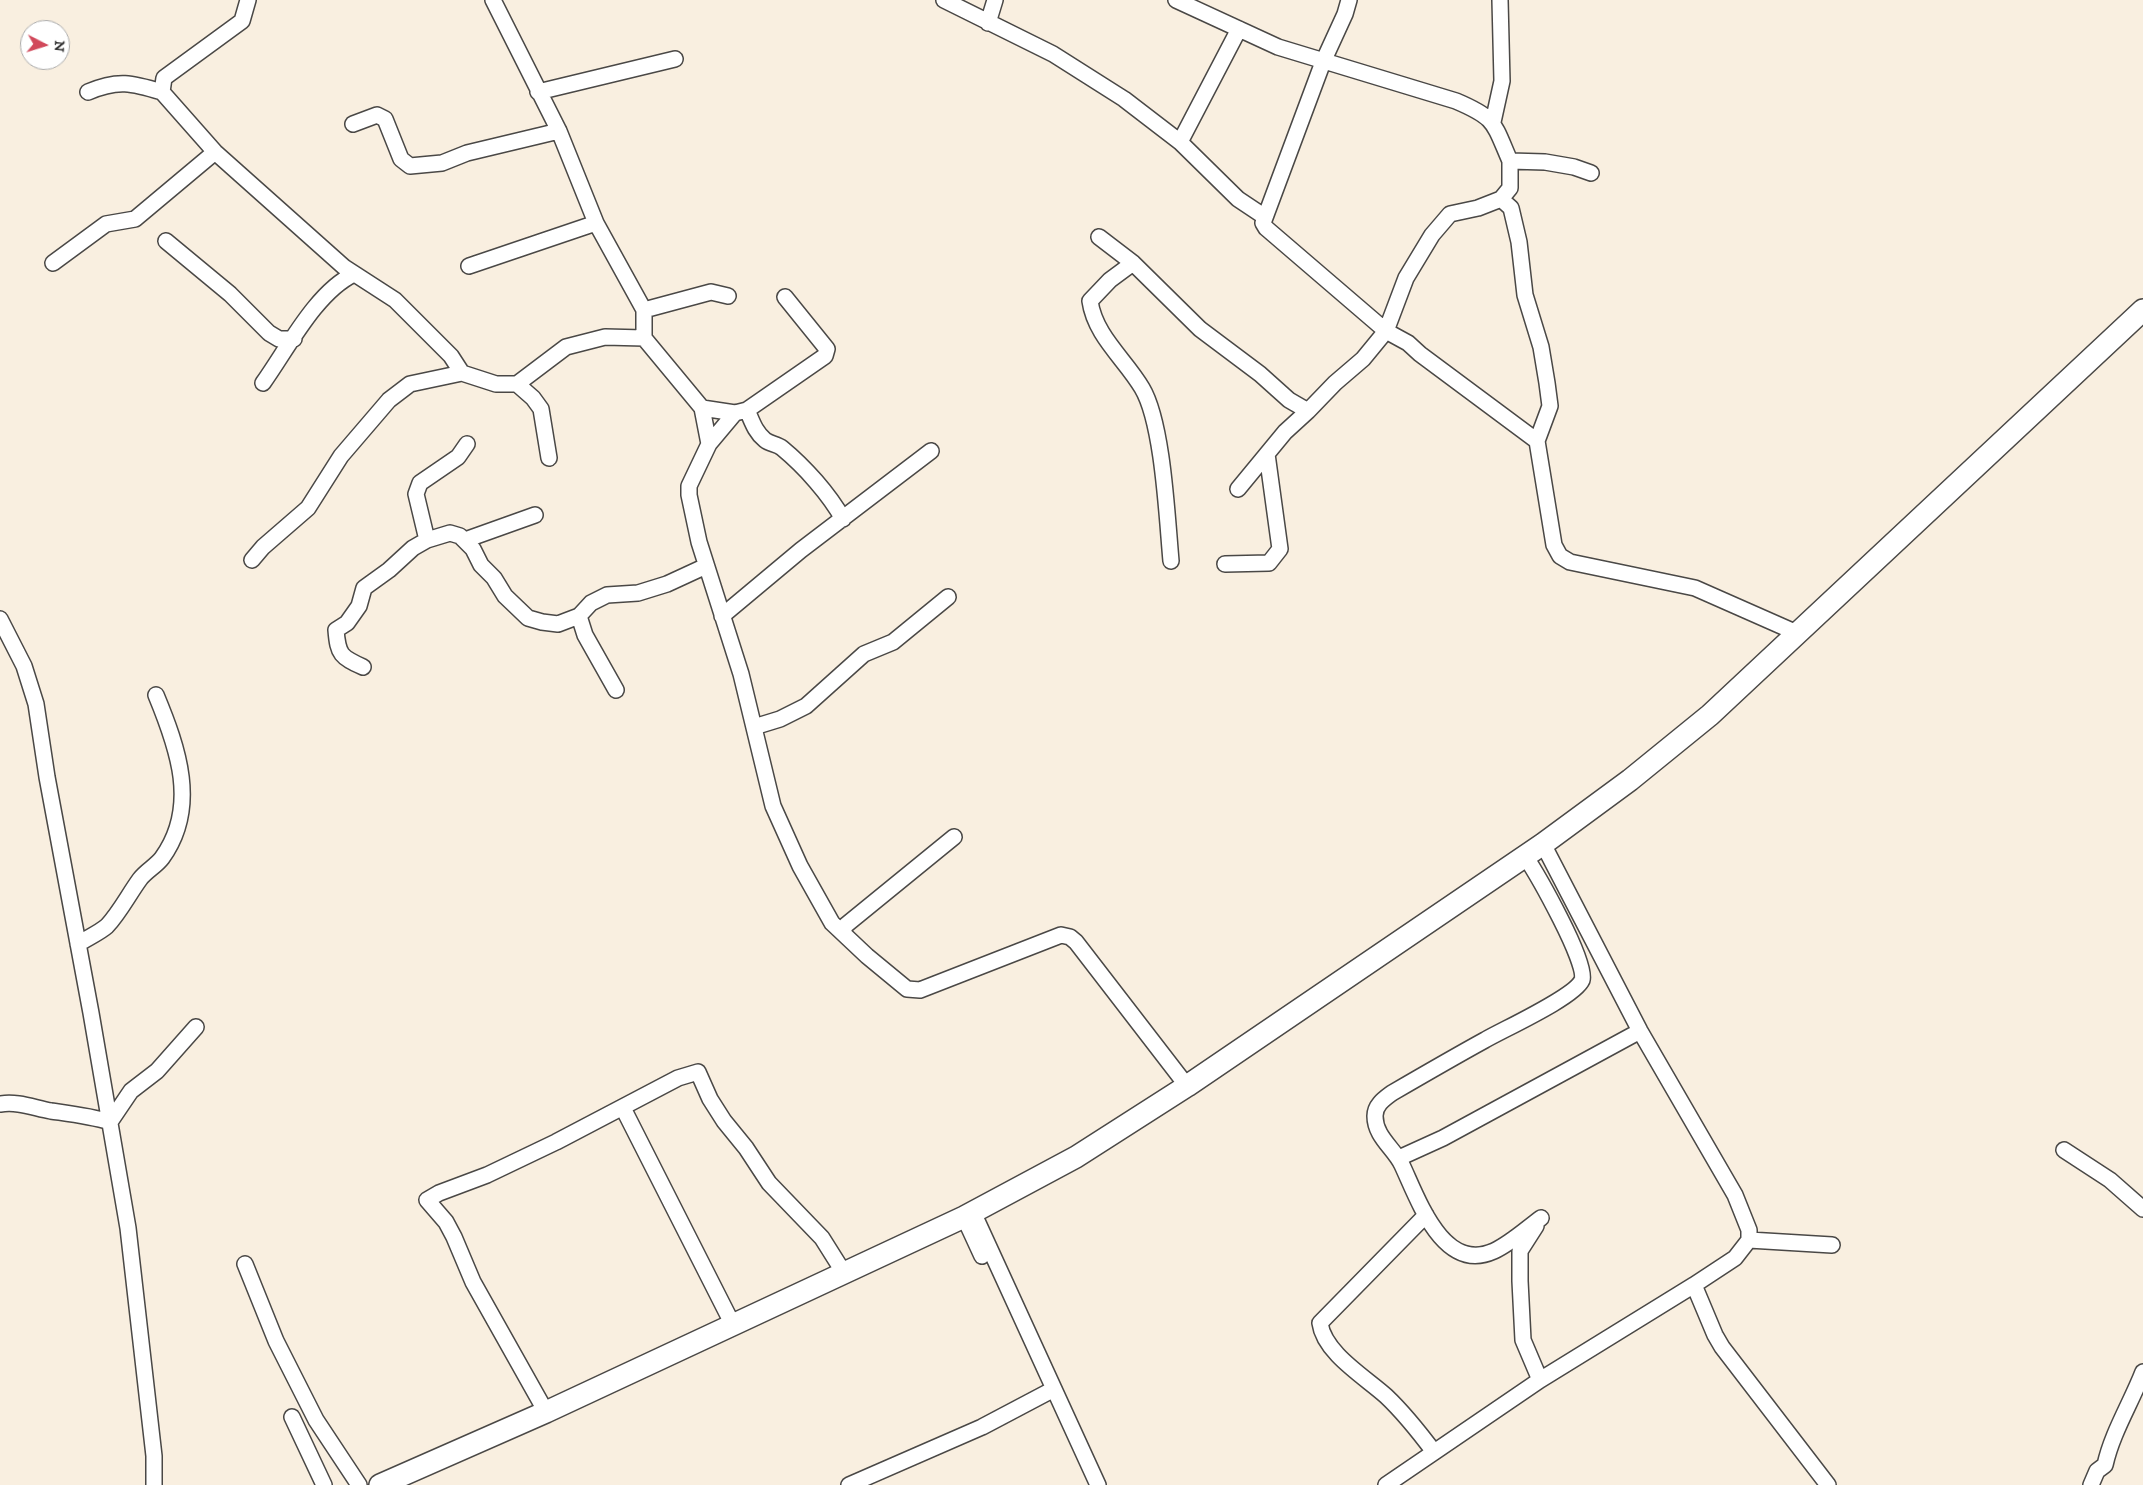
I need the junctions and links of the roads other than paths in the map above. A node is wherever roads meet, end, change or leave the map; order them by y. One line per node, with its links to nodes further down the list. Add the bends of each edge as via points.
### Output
1 (248, 0): 13 (street, via 242,21 164,78)
2 (493, 0): 14 (street)
3 (944, 0): 8 (street)
4 (995, 0): 8 (street)
5 (1176, 0): 9 (street)
6 (1349, 0): 11 (street)
7 (1500, 0): 15 (street, via 1502,80)
8 (988, 23): 18 (street, via 1053,54 1124,99)
9 (1239, 29): 11 (street, via 1278,47); 18 (street)
10 (675, 59): 14 (street)
11 (1324, 62): 15 (street, via 1456,102 1480,111); 23 (street)
12 (88, 92): 13 (street, via 105,84 129,82)
13 (162, 92): 19 (street)
14 (538, 92): 17 (street)
15 (1493, 122): 20 (street)
16 (353, 124): 17 (street, via 377,115 385,119 402,159 410,166 442,164 467,153)
17 (559, 131): 24 (street)
18 (1180, 142): 23 (street, via 1238,199)
19 (215, 152): 27 (street, via 135,219 106,224); 30 (street)
20 (1510, 161): 21 (street, via 1545,162); 22 (street, via 1510,188)
21 (1591, 173)
22 (1500, 199): 35 (street, via 1450,214 1444,219 1406,278); 44 (street, via 1511,208 1526,295 1541,347 1547,383 1550,406)
23 (1265, 216): 35 (street, via 1263,223 1266,228)
24 (596, 223): 29 (street); 33 (street)
25 (1099, 237): 28 (street)
26 (166, 241): 36 (street, via 230,294 270,333 279,339)
27 (53, 263)
28 (1133, 263): 42 (street, via 1200,330 1260,374 1289,400); 56 (street, via 1090,301 1092,317 1143,388 1153,416)
29 (469, 266)
30 (354, 274): 36 (street, via 339,281); 38 (street, via 395,300 451,356)
31 (728, 296): 33 (street, via 711,292)
32 (785, 297): 43 (street, via 827,349 825,356)
33 (644, 310): 37 (street)
34 (2141, 317): 63 (highway)
35 (1386, 331): 42 (street, via 1363,359); 44 (street, via 1408,343)
36 (294, 338): 39 (street)
37 (644, 338): 40 (street, via 606,337 566,347); 41 (street)
38 (462, 373): 40 (street, via 496,384); 55 (street, via 410,384 389,400 341,456 308,508)
39 (263, 383)
40 (517, 384): 49 (street, via 534,398 541,409)
41 (702, 408): 43 (street); 46 (street)
42 (1308, 410): 48 (street)
43 (741, 411): 46 (street); 52 (street, via 766,440 781,447 802,468)
44 (1537, 441): 63 (street, via 1554,544 1560,556 1570,562 1695,588)
45 (468, 444): 53 (street, via 458,458 420,483 416,494)
46 (708, 444): 58 (street, via 689,486)
47 (931, 451): 52 (street)
48 (1267, 454): 50 (street); 57 (street, via 1280,549 1269,563)
49 (549, 458)
50 (1238, 489)
51 (535, 515): 54 (street)
52 (843, 519): 61 (street)
53 (427, 540): 54 (street, via 450,533); 64 (street, via 364,588 347,623 336,630 338,648 344,658)
54 (465, 540): 60 (street, via 504,596 528,618 558,624)
55 (252, 560)
56 (1171, 561)
57 (1225, 564)
58 (706, 566): 60 (street, via 638,593 607,595 591,603); 61 (street)
59 (948, 597): 67 (street, via 893,642 864,654 806,706)
60 (579, 616): 65 (street, via 585,635)
61 (722, 616): 67 (street)
62 (0, 619): 72 (street, via 24,666 36,704)
63 (1797, 633): 69 (highway, via 1710,715 1630,780)
64 (363, 668)
65 (616, 690)
66 (156, 695): 72 (street, via 181,765 183,807 162,858 141,879 106,926)
67 (754, 727): 71 (street, via 773,806 800,866 832,922)
68 (954, 837): 71 (street, via 846,925)
69 (1543, 844): 70 (highway); 74 (street)
70 (1525, 856): 75 (highway); 80 (street, via 1574,947 1583,969 1581,981 1575,989 1542,1010 1385,1098 1376,1108 1376,1126)
71 (842, 932): 75 (street, via 867,956 912,990 920,990 1061,934 1070,937)
72 (78, 944): 78 (street)
73 (196, 1027): 78 (street, via 157,1071 131,1091)
74 (1640, 1031): 80 (street, via 1443,1138); 84 (street, via 1735,1195 1749,1230)
75 (1187, 1086): 82 (highway, via 1076,1157)
76 (0, 1104): 78 (street, via 24,1104)
77 (623, 1108): 87 (street, via 678,1078 698,1072 724,1121 769,1183 822,1238); 89 (street); 93 (street, via 487,1175 439,1192 427,1200 446,1222 473,1282)
78 (110, 1122): 96 (street, via 128,1228 154,1456)
79 (2064, 1150): 81 (street, via 2110,1180)
80 (1399, 1158): 83 (street)
81 (2143, 1209)
82 (969, 1214): 87 (highway); 92 (street)
83 (1426, 1215): 91 (street, via 1453,1249 1477,1254 1494,1251 1541,1218 1520,1251 1523,1340); 95 (street, via 1320,1323 1321,1333 1330,1344 1354,1371 1404,1415)
84 (1749, 1240): 85 (street); 88 (street, via 1735,1258)
85 (1832, 1245)
86 (245, 1264): 98 (street, via 276,1341 316,1420)
87 (844, 1273): 89 (highway)
88 (1694, 1285): 91 (street); 104 (street, via 1722,1346)
89 (733, 1325): 93 (highway)
90 (2143, 1372): 105 (street, via 2110,1443 2106,1465 2097,1471)
91 (1540, 1380): 95 (street)
92 (1050, 1391): 100 (street, via 982,1427); 101 (street); 102 (street)
93 (546, 1412): 99 (highway)
94 (292, 1417): 97 (street)
95 (1434, 1452): 103 (street)
96 (154, 1485)
97 (324, 1485)
98 (359, 1485)
99 (380, 1485)
100 (849, 1485)
101 (1088, 1485)
102 (1098, 1485)
103 (1386, 1485)
104 (1828, 1485)
105 (2091, 1485)

